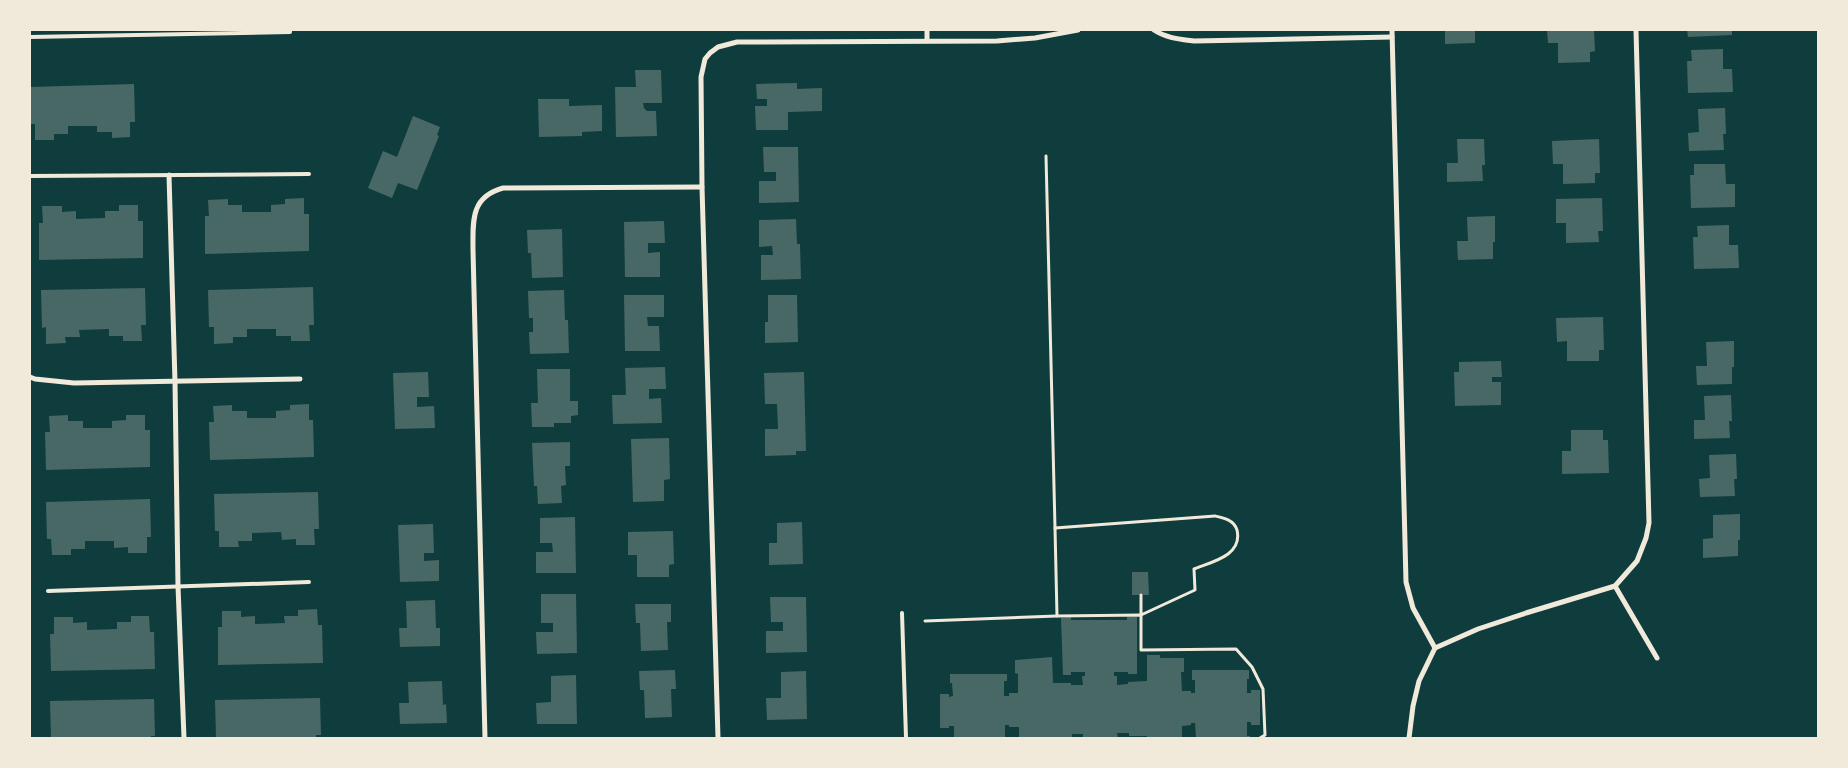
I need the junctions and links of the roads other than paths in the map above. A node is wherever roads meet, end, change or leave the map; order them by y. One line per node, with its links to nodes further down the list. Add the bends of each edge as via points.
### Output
1 (99, 30): 9 (lane)
2 (290, 30): 9 (lane)
3 (927, 30): 11 (street)
4 (1078, 30): 11 (street, via 997,41)
5 (1154, 30): 10 (street, via 1175,39 1194,41)
6 (1392, 30): 10 (street)
7 (1636, 30): 21 (street, via 1649,523 1637,561)
8 (30, 37): 9 (lane)
9 (99, 37)
10 (1392, 38): 24 (street, via 1406,582 1413,608)
11 (927, 40): 15 (street, via 737,42 710,52 701,77)
12 (309, 174): 13 (lane)
13 (168, 175): 14 (lane); 18 (street)
14 (30, 176)
15 (702, 187): 27 (street, via 504,188 494,191 479,204 474,218 473,250); 28 (street)
16 (30, 377): 18 (street, via 74,383)
17 (300, 379): 18 (street)
18 (175, 382): 20 (street)
19 (309, 582): 20 (lane)
20 (178, 586): 22 (lane); 26 (street)
21 (1615, 586): 24 (street, via 1486,627); 25 (street)
22 (48, 591)
23 (902, 613): 29 (lane)
24 (1435, 648): 30 (street, via 1419,681 1412,706)
25 (1657, 658)
26 (184, 738)
27 (485, 738)
28 (718, 738)
29 (906, 738)
30 (1409, 738)

